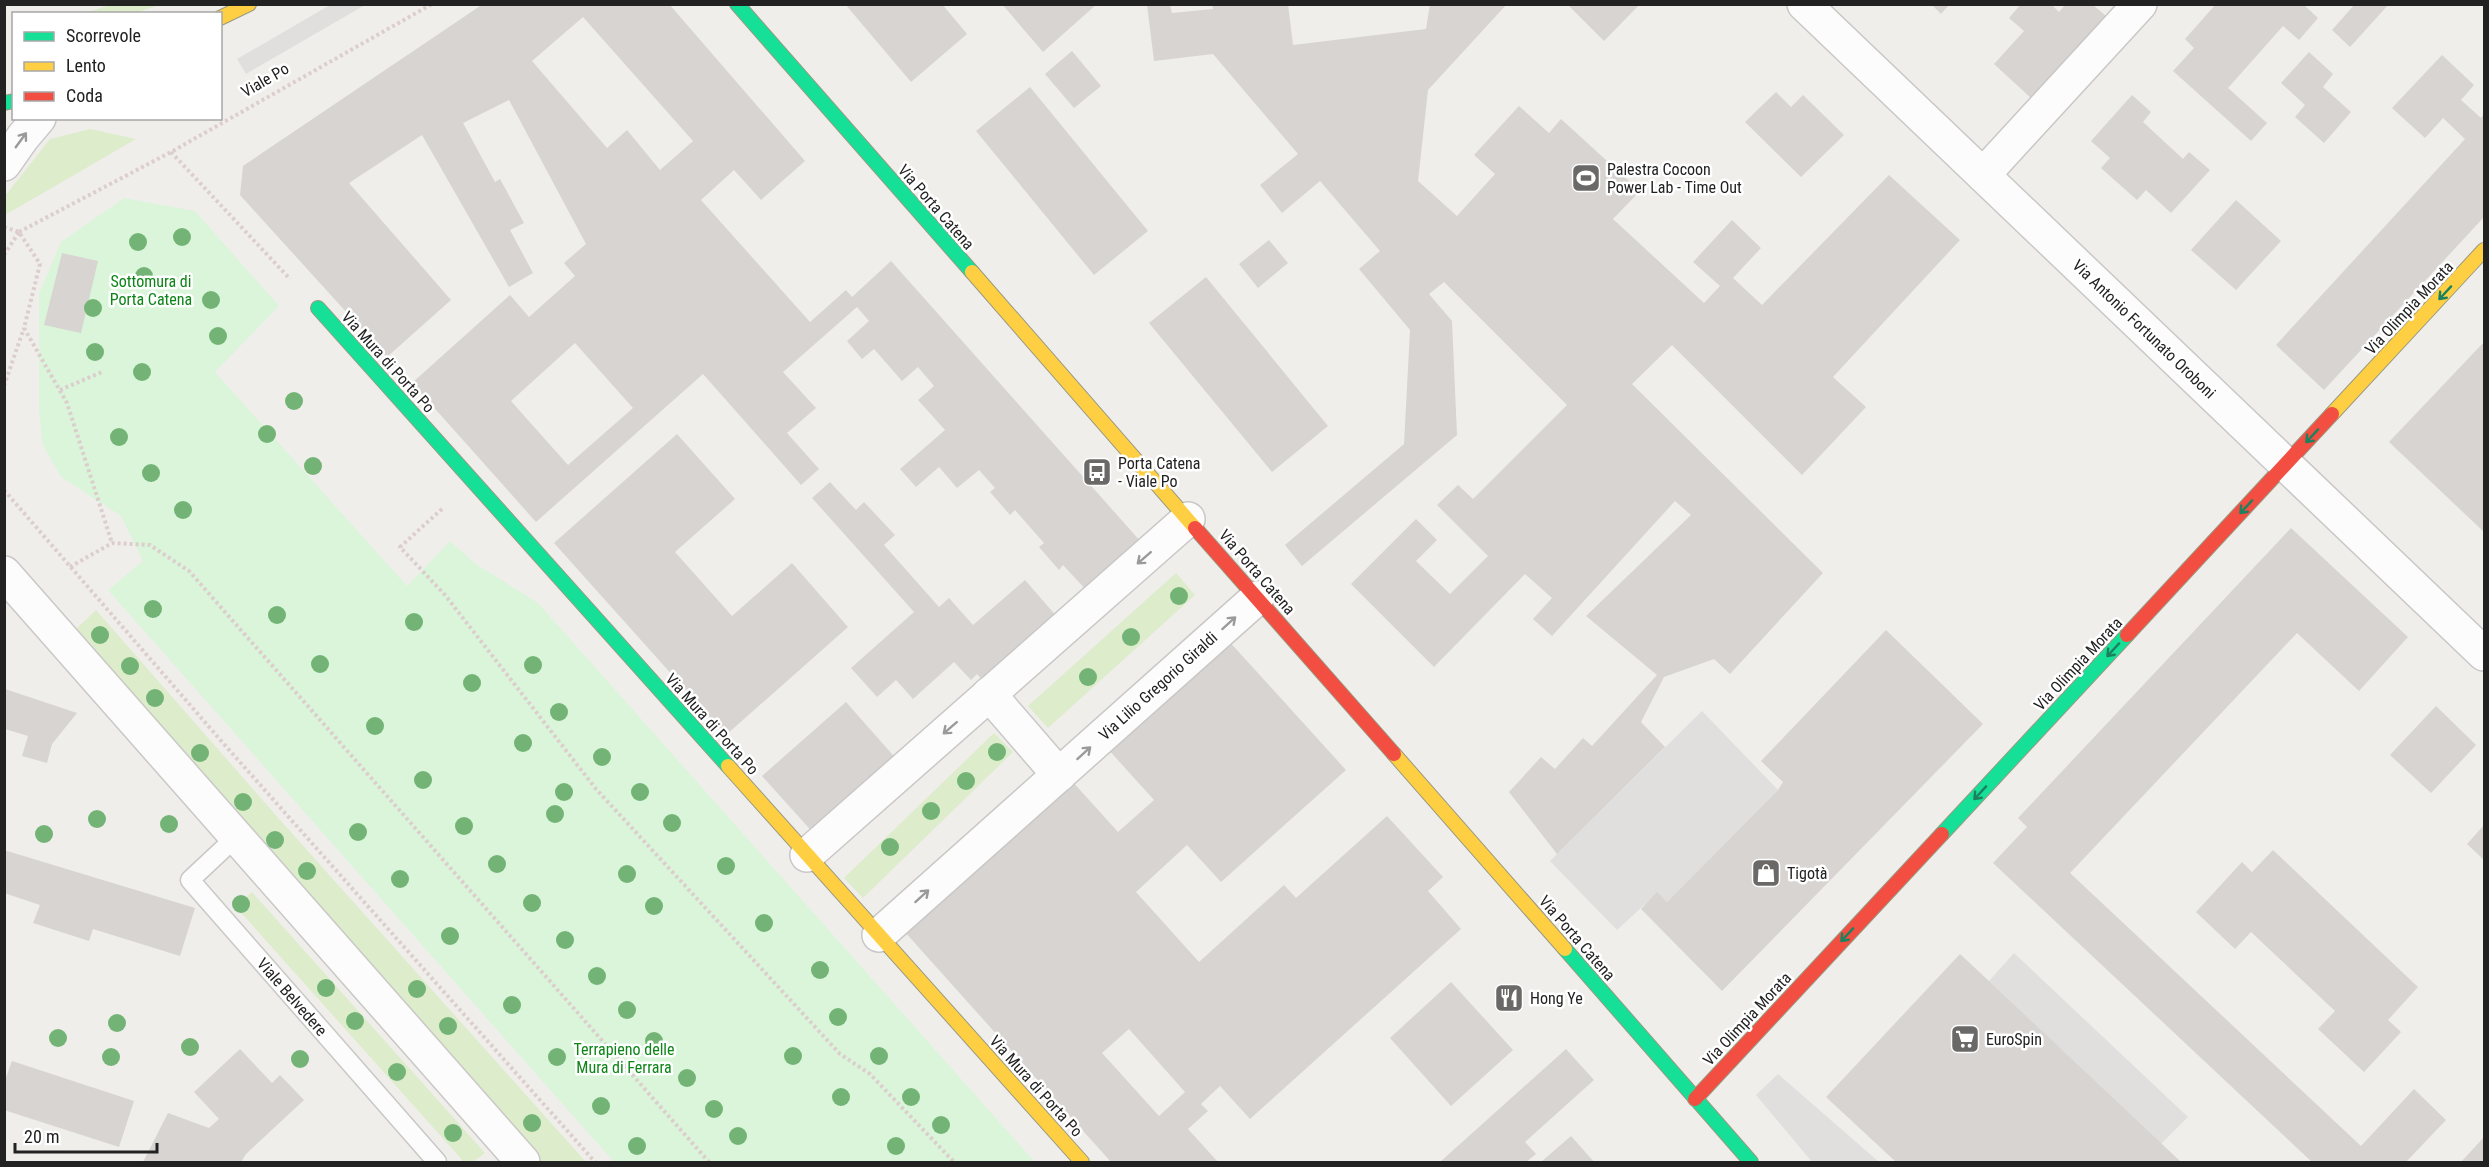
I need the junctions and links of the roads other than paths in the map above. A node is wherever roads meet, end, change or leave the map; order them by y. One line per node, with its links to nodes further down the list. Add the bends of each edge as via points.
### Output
1 (249, 4): 5 (street)
2 (737, 4): 12 (street, Via Porta Catena)
3 (1804, 4): 8 (street, Via Antonio Fortunato Oroboni)
4 (2140, 4): 8 (street)
5 (222, 17)
6 (37, 120): 7 (street, one-way to 6)
7 (4, 164)
8 (1983, 175): 11 (street, Via Antonio Fortunato Oroboni)
9 (2484, 250): 11 (street, Via Olimpia Morata, one-way to 11)
10 (318, 308): 19 (street, Via Mura di Porta Po)
11 (2286, 464): 15 (street, Via Antonio Fortunato Oroboni); 21 (street, Via Olimpia Morata, one-way to 21)
12 (1188, 519): 14 (street, Via Porta Catena); 16 (street, one-way to 16)
13 (4, 573): 18 (street)
14 (1257, 598): 17 (street, Via Lilio Gregorio Giraldi, one-way to 14); 21 (street, Via Porta Catena)
15 (2484, 654)
16 (989, 694): 17 (street); 19 (street, one-way to 19)
17 (1059, 775): 20 (street, Via Lilio Gregorio Giraldi, one-way to 17)
18 (236, 837): 22 (street); 23 (lane, Viale Belvedere, via 190,880)
19 (807, 855): 20 (street, Via Mura di Porta Po)
20 (879, 935): 24 (street, Via Mura di Porta Po)
21 (1695, 1099): 25 (street, Via Porta Catena)
22 (516, 1159)
23 (437, 1162)
24 (1082, 1162)
25 (1751, 1162)

